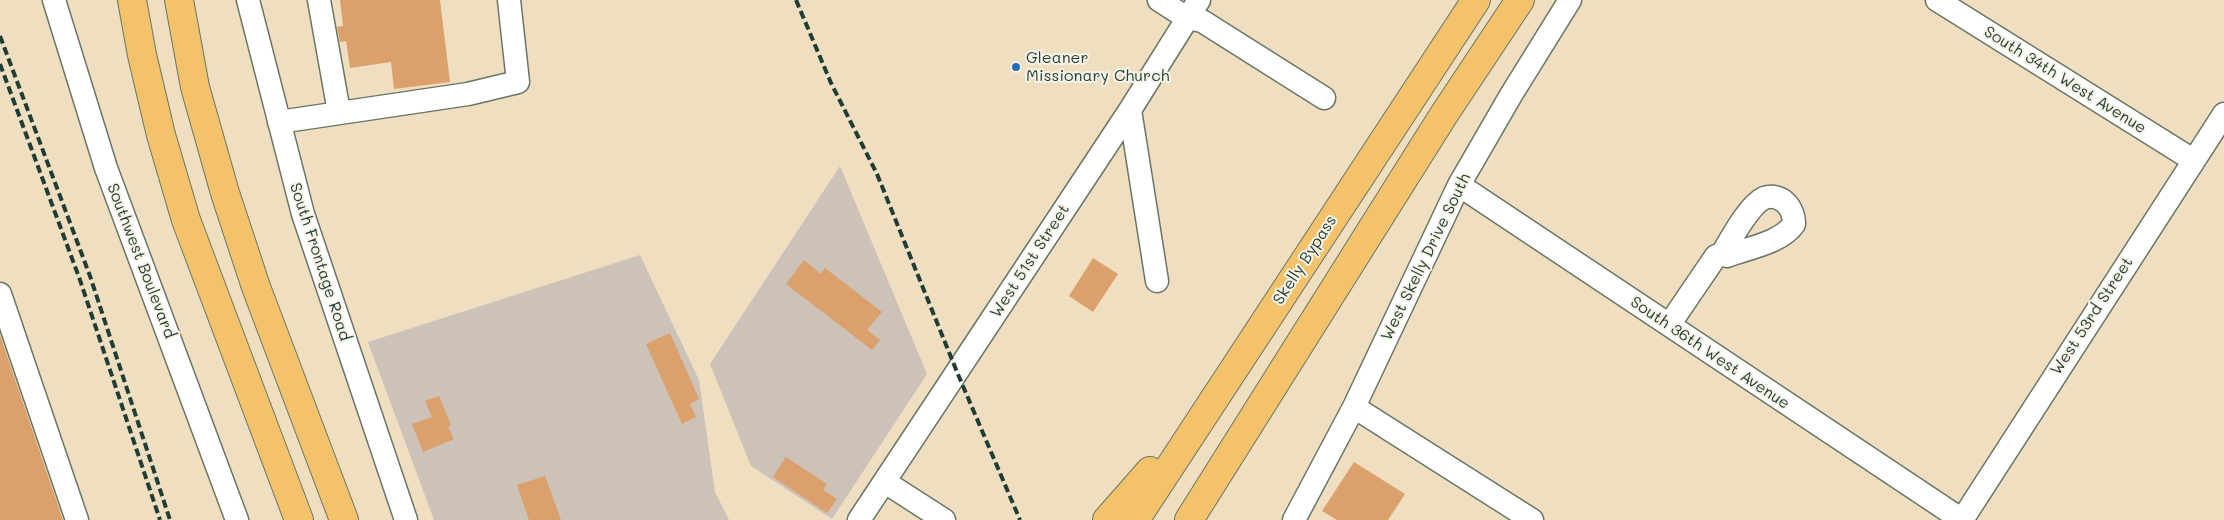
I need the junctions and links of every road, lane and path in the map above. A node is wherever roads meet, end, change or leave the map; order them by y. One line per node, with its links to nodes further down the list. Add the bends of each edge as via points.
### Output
1 (54, 0): 29 (street, Southwest Boulevard, via 106,168)
2 (132, 0): 30 (highway, via 142,55 186,220)
3 (179, 0): 27 (highway, via 195,87 225,193 256,287)
4 (248, 0): 17 (street, South Frontage Road)
5 (319, 0): 15 (street)
6 (509, 0): 15 (street, via 518,82 468,94)
7 (1159, 0): 12 (street)
8 (1476, 0): 24 (highway, Skelly Bypass)
9 (1520, 0): 36 (highway, via 1443,116)
10 (1570, 0): 19 (street, West Skelly Drive South)
11 (1937, 0): 18 (street, South 34th West Avenue)
12 (1193, 9): 13 (street, via 1202,21); 14 (street, West 51st Street)
13 (1324, 98)
14 (1130, 110): 21 (street); 26 (street, West 51st Street)
15 (339, 112): 17 (street)
16 (2224, 114): 18 (street, West 53rd Street)
17 (279, 122): 31 (street, South Frontage Road, via 303,214)
18 (2193, 160): 39 (street, West 53rd Street)
19 (1459, 186): 23 (street, South 36th West Avenue); 25 (street, West Skelly Drive South)
20 (1722, 254): 23 (street, via 1716,256)
21 (1158, 281)
22 (0, 294): 28 (street)
23 (1669, 325): 39 (street, South 36th West Avenue)
24 (1212, 401): 34 (highway); 35 (highway, Skelly Bypass)
25 (1354, 407): 37 (street, West Skelly Drive South); 38 (street)
26 (885, 482): 32 (street, West 51st Street); 33 (street)
27 (344, 518)
28 (77, 520)
29 (237, 520)
30 (299, 520)
31 (406, 520)
32 (859, 520)
33 (944, 520)
34 (1107, 520)
35 (1135, 520)
36 (1189, 520)
37 (1294, 520)
38 (1532, 520)
39 (1962, 520)

